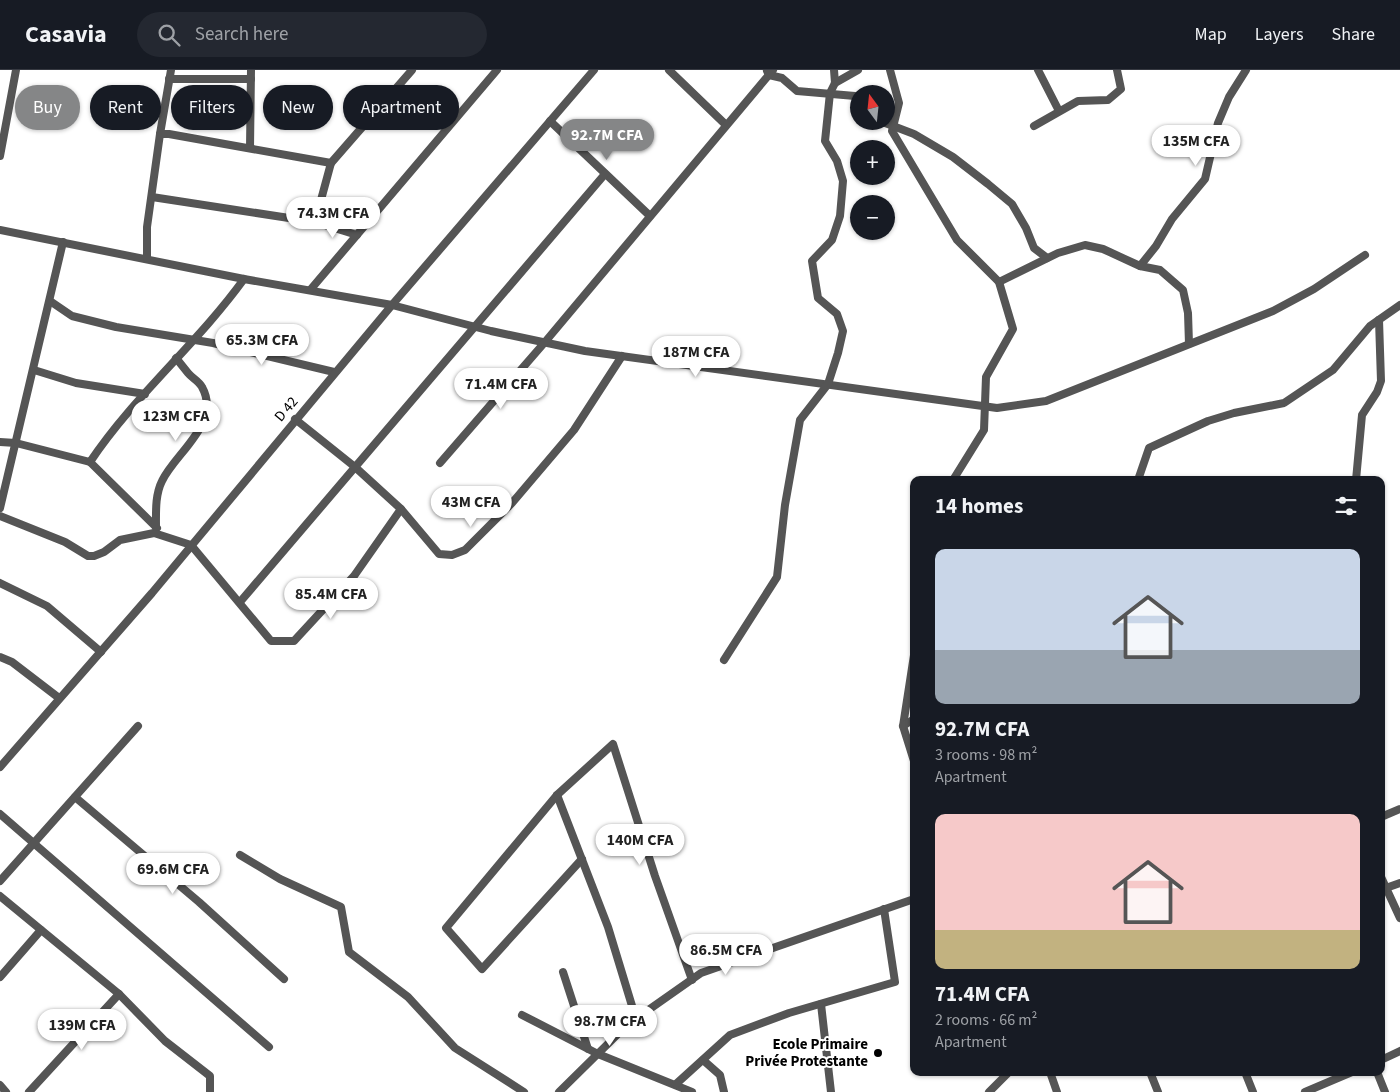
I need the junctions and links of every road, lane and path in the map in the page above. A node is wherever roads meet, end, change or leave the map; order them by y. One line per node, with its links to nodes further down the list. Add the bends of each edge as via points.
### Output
1 (16, 70): 31 (street)
2 (171, 70): 15 (street)
3 (251, 70): 16 (street)
4 (412, 70): 32 (street)
5 (498, 70): 38 (street)
6 (669, 70): 25 (street)
7 (834, 70): 17 (street)
8 (858, 70): 17 (street)
9 (890, 70): 18 (street)
10 (1038, 70): 22 (street)
11 (1118, 70): 22 (street, via 1120,89 1108,100 1078,101)
12 (1246, 70): 43 (street, via 1228,97 1205,179)
13 (590, 72): 24 (street, D 42 / D 42)
14 (769, 72): 20 (street, via 797,90); 25 (street)
15 (169, 79): 16 (street); 29 (street)
16 (251, 79): 30 (street)
17 (835, 83): 20 (street)
18 (894, 85)
19 (895, 91): 23 (street, via 898,103)
20 (830, 93): 21 (street); 59 (street, via 825,141 843,181 840,216 832,240 812,261 818,298 837,314 843,330)
21 (850, 95)
22 (1059, 111): 27 (street)
23 (895, 116)
24 (550, 120): 33 (street); 48 (street, D 42 / D 42)
25 (726, 125): 35 (street)
26 (895, 126): 42 (street, via 953,157 1012,204 1034,248)
27 (1034, 126)
28 (892, 130): 45 (street, via 957,240)
29 (160, 134): 30 (street); 34 (street)
30 (250, 148): 32 (street)
31 (0, 156)
32 (330, 163): 36 (street)
33 (605, 174): 35 (street); 51 (street)
34 (152, 197): 36 (street); 41 (street)
35 (650, 216): 53 (street)
36 (315, 222): 38 (street)
37 (0, 230): 39 (street)
38 (357, 235): 46 (street)
39 (62, 242): 41 (street); 47 (street)
40 (1365, 255): 54 (street, via 1273,310)
41 (146, 258): 44 (street)
42 (1048, 258): 43 (street, via 1085,245 1103,249); 45 (street)
43 (1140, 266): 54 (street, via 1160,270 1183,290)
44 (244, 279): 46 (street); 52 (street)
45 (999, 282): 61 (street, via 1013,329 986,377)
46 (311, 289): 48 (street)
47 (50, 301): 52 (street, via 72,316); 57 (street)
48 (392, 304): 51 (street); 58 (street, D 42 / D 42)
49 (1400, 305): 50 (street)
50 (1379, 320): 69 (street, via 1370,326 1333,370 1284,403 1208,421 1149,448); 70 (street, via 1381,381 1362,415)
51 (475, 327): 53 (street); 67 (street)
52 (193, 340): 56 (street); 58 (street)
53 (545, 342): 55 (street); 66 (street)
54 (1189, 344): 61 (street, via 1046,401 1013,407)
55 (622, 356): 59 (street); 72 (street, via 574,430 512,503 465,550 452,555 439,554)
56 (176, 358): 60 (street); 74 (street, via 201,385 206,397 205,416 195,437 162,481)
57 (34, 370): 60 (street, via 76,382); 64 (street)
58 (334, 372): 62 (street, D 42 / D 42)
59 (828, 384): 61 (street); 81 (street, via 800,420 785,505 777,577)
60 (144, 394): 65 (street)
61 (986, 406): 68 (street, via 984,430)
62 (295, 419): 67 (street); 76 (street, D 42 / D 42)
63 (0, 442): 64 (street)
64 (16, 443): 65 (street); 71 (street)
65 (90, 462): 74 (street)
66 (440, 463)
67 (355, 467): 72 (street); 78 (street)
68 (955, 476)
69 (1139, 476)
70 (1356, 476)
71 (0, 508)
72 (401, 509): 78 (street, via 354,576 294,641 271,641)
73 (0, 516): 75 (street, via 94,556 120,540)
74 (156, 527): 75 (street)
75 (163, 534): 76 (street)
76 (191, 545): 78 (street); 79 (street, D 42 / D 42)
77 (0, 583): 79 (street, via 47,606)
78 (240, 602)
79 (101, 652): 83 (street, D 42 / D 42)
80 (0, 657): 83 (street, via 12,662)
81 (724, 660)
82 (910, 681): 86 (street)
83 (59, 698): 88 (street, D 42 / D 42)
84 (910, 722): 86 (street)
85 (138, 726): 90 (street)
86 (903, 726): 87 (street)
87 (910, 748)
88 (0, 767)
89 (557, 794): 96 (street); 96 (street, via 446,928 482,969); 109 (street, via 613,744)
90 (75, 797): 94 (street); 108 (street)
91 (1400, 809): 93 (street)
92 (0, 814): 94 (street)
93 (1385, 815)
94 (33, 844): 97 (street); 114 (street)
95 (240, 855): 131 (street, via 280,879 341,907 349,952 408,997 455,1048)
96 (582, 859): 113 (street, via 608,927)
97 (0, 881)
98 (1400, 883): 99 (street)
99 (1385, 889)
100 (1385, 891): 104 (street)
101 (0, 896): 105 (street)
102 (910, 900): 103 (street)
103 (884, 909): 109 (street, via 701,973); 111 (street, via 895,982)
104 (1400, 918)
105 (41, 930): 107 (street); 110 (street)
106 (563, 972): 115 (street)
107 (0, 977)
108 (284, 979)
109 (692, 980): 113 (street)
110 (119, 994): 129 (street); 130 (street, via 165,1041 210,1076)
111 (821, 1004): 119 (street, via 730,1034); 135 (street)
112 (522, 1014): 115 (street)
113 (636, 1019): 117 (street)
114 (269, 1047)
115 (588, 1049): 117 (street)
116 (1400, 1051): 118 (street)
117 (598, 1054): 126 (street); 132 (street)
118 (1385, 1058)
119 (703, 1060): 126 (street); 134 (street, via 720,1075)
120 (1005, 1076): 136 (street)
121 (1051, 1076): 137 (street)
122 (1152, 1076): 138 (street)
123 (1247, 1076): 139 (street)
124 (1343, 1076): 140 (street)
125 (1379, 1076): 141 (street)
126 (676, 1084): 133 (street)
127 (0, 1085): 128 (street)
128 (6, 1092)
129 (29, 1092)
130 (210, 1092)
131 (524, 1092)
132 (559, 1092)
133 (692, 1092)
134 (724, 1092)
135 (831, 1092)
136 (988, 1092)
137 (1057, 1092)
138 (1158, 1092)
139 (1253, 1092)
140 (1305, 1092)
141 (1385, 1092)

